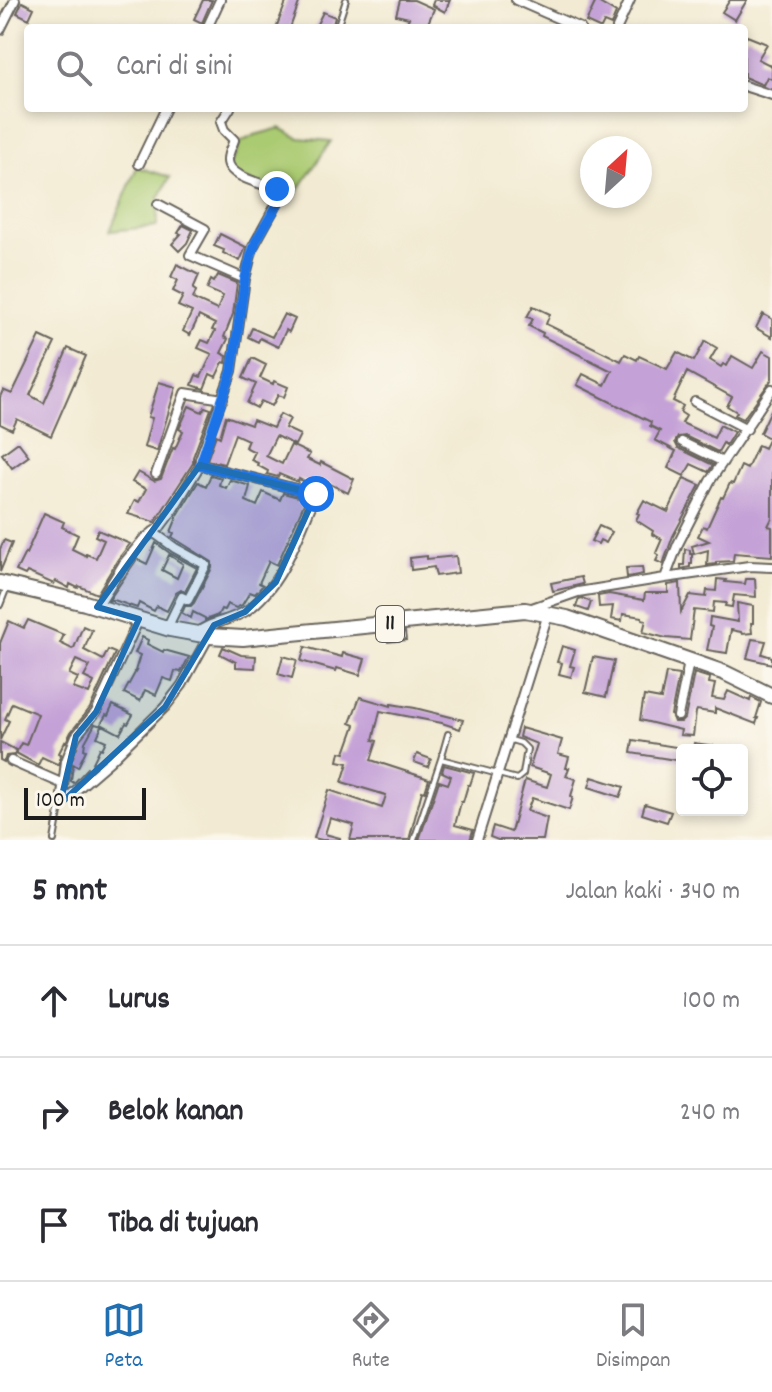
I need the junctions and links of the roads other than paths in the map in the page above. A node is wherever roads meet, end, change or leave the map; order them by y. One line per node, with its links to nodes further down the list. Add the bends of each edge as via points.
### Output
1 (15, 0): 10 (street)
2 (220, 0): 6 (street)
3 (346, 0): 7 (lane)
4 (516, 0): 8 (street)
5 (630, 0): 9 (street)
6 (209, 24)
7 (339, 24)
8 (571, 24)
9 (619, 24)
10 (0, 30)
11 (748, 87): 12 (street)
12 (772, 95)
13 (164, 112): 15 (street)
14 (227, 112): 17 (street, via 221,122 234,140 229,167 281,192 256,241)
15 (139, 164)
16 (158, 204): 17 (street, via 205,229 190,255)
17 (245, 279): 19 (street)
18 (771, 393): 21 (street)
19 (223, 399): 24 (street); 25 (street, via 185,393)
20 (695, 402): 21 (street)
21 (747, 429): 23 (street)
22 (682, 442): 23 (street)
23 (723, 462): 28 (street)
24 (200, 465): 26 (street); 36 (street, via 316,494 276,582 245,612 204,628)
25 (156, 474)
26 (153, 532): 31 (street, via 124,563); 35 (street, via 206,565)
27 (772, 567): 28 (street)
28 (665, 578): 32 (street, via 578,592)
29 (4, 584): 30 (lane); 31 (highway, 11)
30 (0, 605)
31 (97, 607): 34 (highway, 11)
32 (525, 610): 33 (highway, 11); 36 (highway, 11, via 243,638)
33 (548, 614): 37 (highway, 11); 41 (street)
34 (139, 619): 35 (highway, 11); 45 (street, via 96,712 76,736)
35 (167, 628): 36 (highway, 11)
36 (202, 636): 46 (street, via 182,685 165,707)
37 (689, 662): 38 (highway, 11); 39 (street)
38 (772, 696)
39 (678, 716)
40 (448, 734): 42 (lane)
41 (509, 739): 44 (street); 44 (lane, via 527,749 523,774 517,779)
42 (441, 759): 44 (lane); 49 (lane)
43 (11, 761): 45 (street)
44 (498, 774): 47 (street)
45 (63, 784): 46 (street)
46 (60, 804): 48 (lane)
47 (480, 839)
48 (54, 840)
49 (414, 840)

